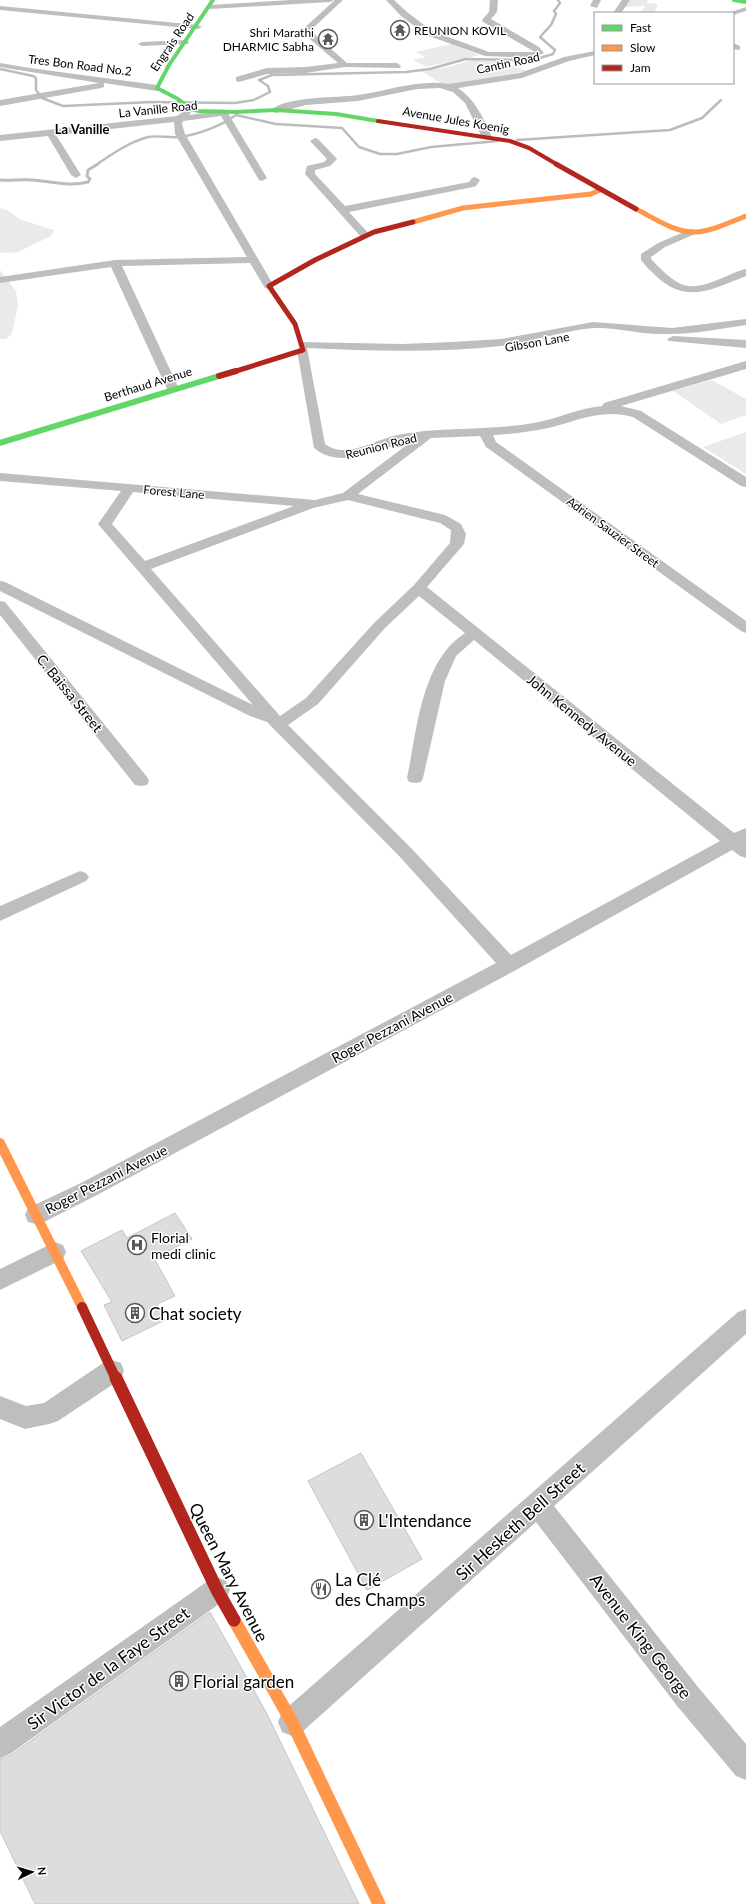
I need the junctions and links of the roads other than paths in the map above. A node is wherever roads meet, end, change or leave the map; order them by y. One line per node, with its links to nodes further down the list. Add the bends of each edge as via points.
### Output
1 (330, 0): 8 (street)
2 (339, 0): 18 (street, via 308,29 308,33)
3 (390, 0): 4 (street, via 415,23 439,37 488,54 533,56 540,53 486,20 493,12)
4 (494, 0)
5 (626, 0): 11 (street)
6 (734, 0): 7 (street)
7 (746, 2)
8 (211, 3): 13 (street, Engrais Road)
9 (0, 8): 13 (street)
10 (746, 9): 12 (street)
11 (619, 12)
12 (734, 12)
13 (198, 27): 14 (street, Engrais Road)
14 (185, 42): 15 (street); 23 (street, Engrais Road)
15 (142, 44)
16 (594, 53): 22 (street, Cantin Road, via 567,59 522,75)
17 (0, 65): 21 (street, Tres Bon Road No.2)
18 (345, 65): 19 (street); 20 (street, via 267,72)
19 (397, 66)
20 (239, 79)
21 (118, 82): 23 (street, Tres Bon Road No.2); 24 (street)
22 (448, 87): 26 (street, Cantin Road, via 414,88 360,98 302,103); 31 (street, via 459,92 468,102)
23 (157, 88): 25 (street, Engrais Road)
24 (0, 103)
25 (187, 106): 27 (street, Engrais Road); 29 (street)
26 (276, 110): 28 (street, Avenue Jules Koenig); 31 (street, Avenue Jules Koenig, via 356,116)
27 (210, 112): 28 (street, Avenue Jules Koenig)
28 (223, 112): 29 (street, La Vanille Road); 35 (street)
29 (180, 118): 30 (street, La Vanille Road); 42 (street, via 177,124 180,134)
30 (50, 132): 32 (street, La Vanille Road); 34 (street)
31 (487, 137): 37 (street, Avenue Jules Koenig, via 529,148)
32 (0, 138)
33 (315, 142): 38 (street, via 332,159 327,164 310,168 310,174)
34 (76, 175)
35 (262, 178)
36 (475, 180): 38 (street, via 473,184)
37 (601, 193): 40 (street, via 668,225); 41 (street, via 463,208)
38 (342, 210): 41 (street)
39 (746, 216): 40 (street, via 712,228)
40 (691, 232): 44 (street, via 649,252 645,256 646,260 674,285 688,289 698,289)
41 (365, 235): 46 (street)
42 (254, 260): 43 (street); 46 (street)
43 (115, 263): 45 (street); 52 (street)
44 (746, 272)
45 (0, 280)
46 (269, 286): 50 (street)
47 (746, 322): 49 (street, via 660,331 594,324 502,342 421,348)
48 (746, 344): 49 (street, Gibson Lane, via 594,333 479,351 413,355 367,354)
49 (328, 346): 50 (street)
50 (304, 347): 52 (street, Berthaud Avenue); 54 (street, Reunion Road, via 316,433 319,445 324,450 341,456 398,439)
51 (746, 365): 53 (street)
52 (173, 389): 56 (street, Berthaud Avenue)
53 (599, 409): 55 (street, Reunion Road, via 537,427); 58 (street, Reunion Road, via 612,408 637,414)
54 (430, 433): 55 (street, Reunion Road); 60 (street)
55 (485, 433): 66 (street, Adrien Sauzier Street, via 491,444)
56 (0, 443)
57 (0, 477): 59 (street, Forest Lane)
58 (746, 483)
59 (129, 489): 61 (street, Forest Lane); 62 (street, via 105,524)
60 (348, 496): 61 (street, Forest Lane); 64 (street, via 440,518 459,529 457,544)
61 (314, 504): 62 (street)
62 (142, 567): 68 (street)
63 (0, 585): 68 (street)
64 (419, 588): 67 (street, John Kennedy Avenue); 68 (street, via 380,625 312,701)
65 (0, 605): 70 (street, C. Baissa Street)
66 (746, 628)
67 (475, 633): 69 (street, via 455,648 445,662 432,705); 71 (street, John Kennedy Avenue)
68 (276, 721): 74 (street, via 406,853)
69 (416, 778)
70 (141, 781)
71 (741, 842): 74 (street, Roger Pezzani Avenue)
72 (80, 877): 73 (street)
73 (0, 914)
74 (508, 965): 76 (street, Roger Pezzani Avenue, via 89,1190)
75 (0, 1143): 76 (street, Queen Mary Avenue)
76 (36, 1215): 77 (street, Queen Mary Avenue)
77 (55, 1252): 78 (street); 80 (street, Queen Mary Avenue)
78 (0, 1280)
79 (746, 1319): 82 (street, Sir Hesketh Bell Street)
80 (112, 1371): 81 (street, via 49,1413 24,1418); 83 (street, Queen Mary Avenue)
81 (0, 1407)
82 (538, 1505): 84 (street, Sir Hesketh Bell Street); 86 (street, Avenue King George)
83 (217, 1590): 84 (street, Queen Mary Avenue); 85 (street, Sir Victor de la Faye Street)
84 (292, 1722): 87 (street, Queen Mary Avenue)
85 (0, 1744)
86 (746, 1766)
87 (379, 1904)

